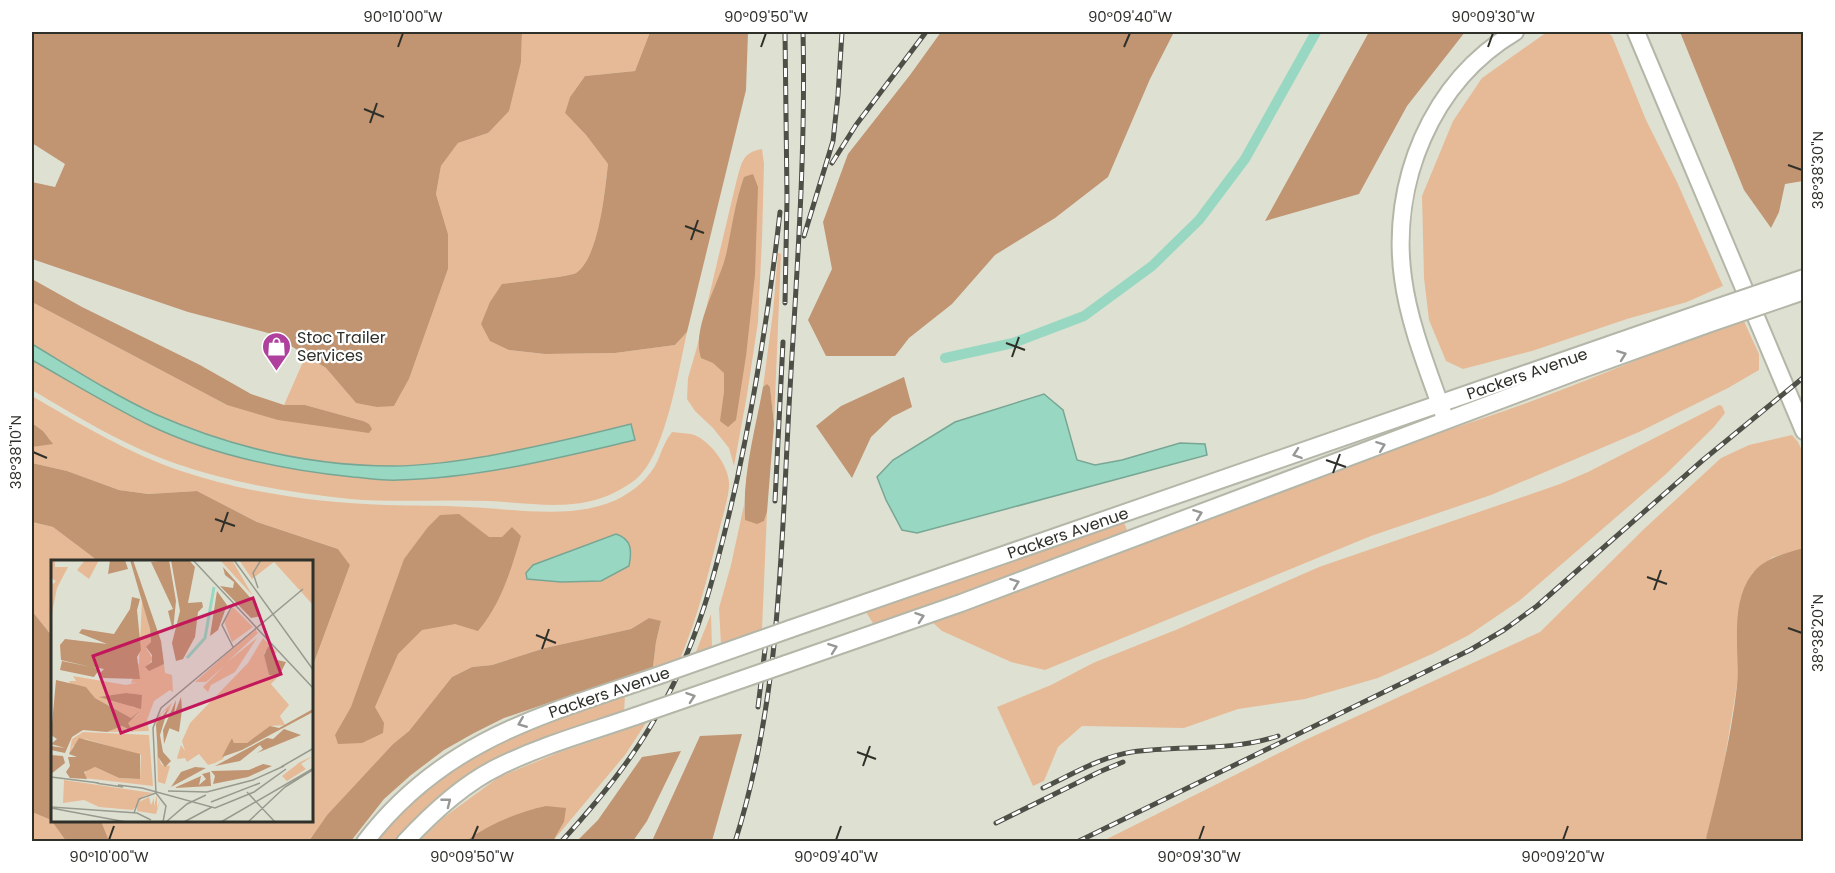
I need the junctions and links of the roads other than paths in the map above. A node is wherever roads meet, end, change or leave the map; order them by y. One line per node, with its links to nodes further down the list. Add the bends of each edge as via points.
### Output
1 (1515, 32): 6 (main road, via 1488,50 1445,96 1417,151 1407,184 1400,245 1403,279 1411,318)
2 (1636, 32): 8 (main road)
3 (1803, 278): 5 (main road, Packers Avenue, bridge)
4 (1803, 291): 5 (main road, Packers Avenue, bridge)
5 (1703, 319): 6 (main road, Packers Avenue); 7 (main road, Packers Avenue, one-way to 5)
6 (1440, 405): 7 (main road); 9 (main road, Packers Avenue, one-way to 9, bridge, via 503,731 442,766 407,795)
7 (1446, 421): 10 (main road, Packers Avenue, one-way to 7, bridge, via 458,793 495,768 536,750 961,603)
8 (1803, 431)
9 (365, 842)
10 (405, 842)

